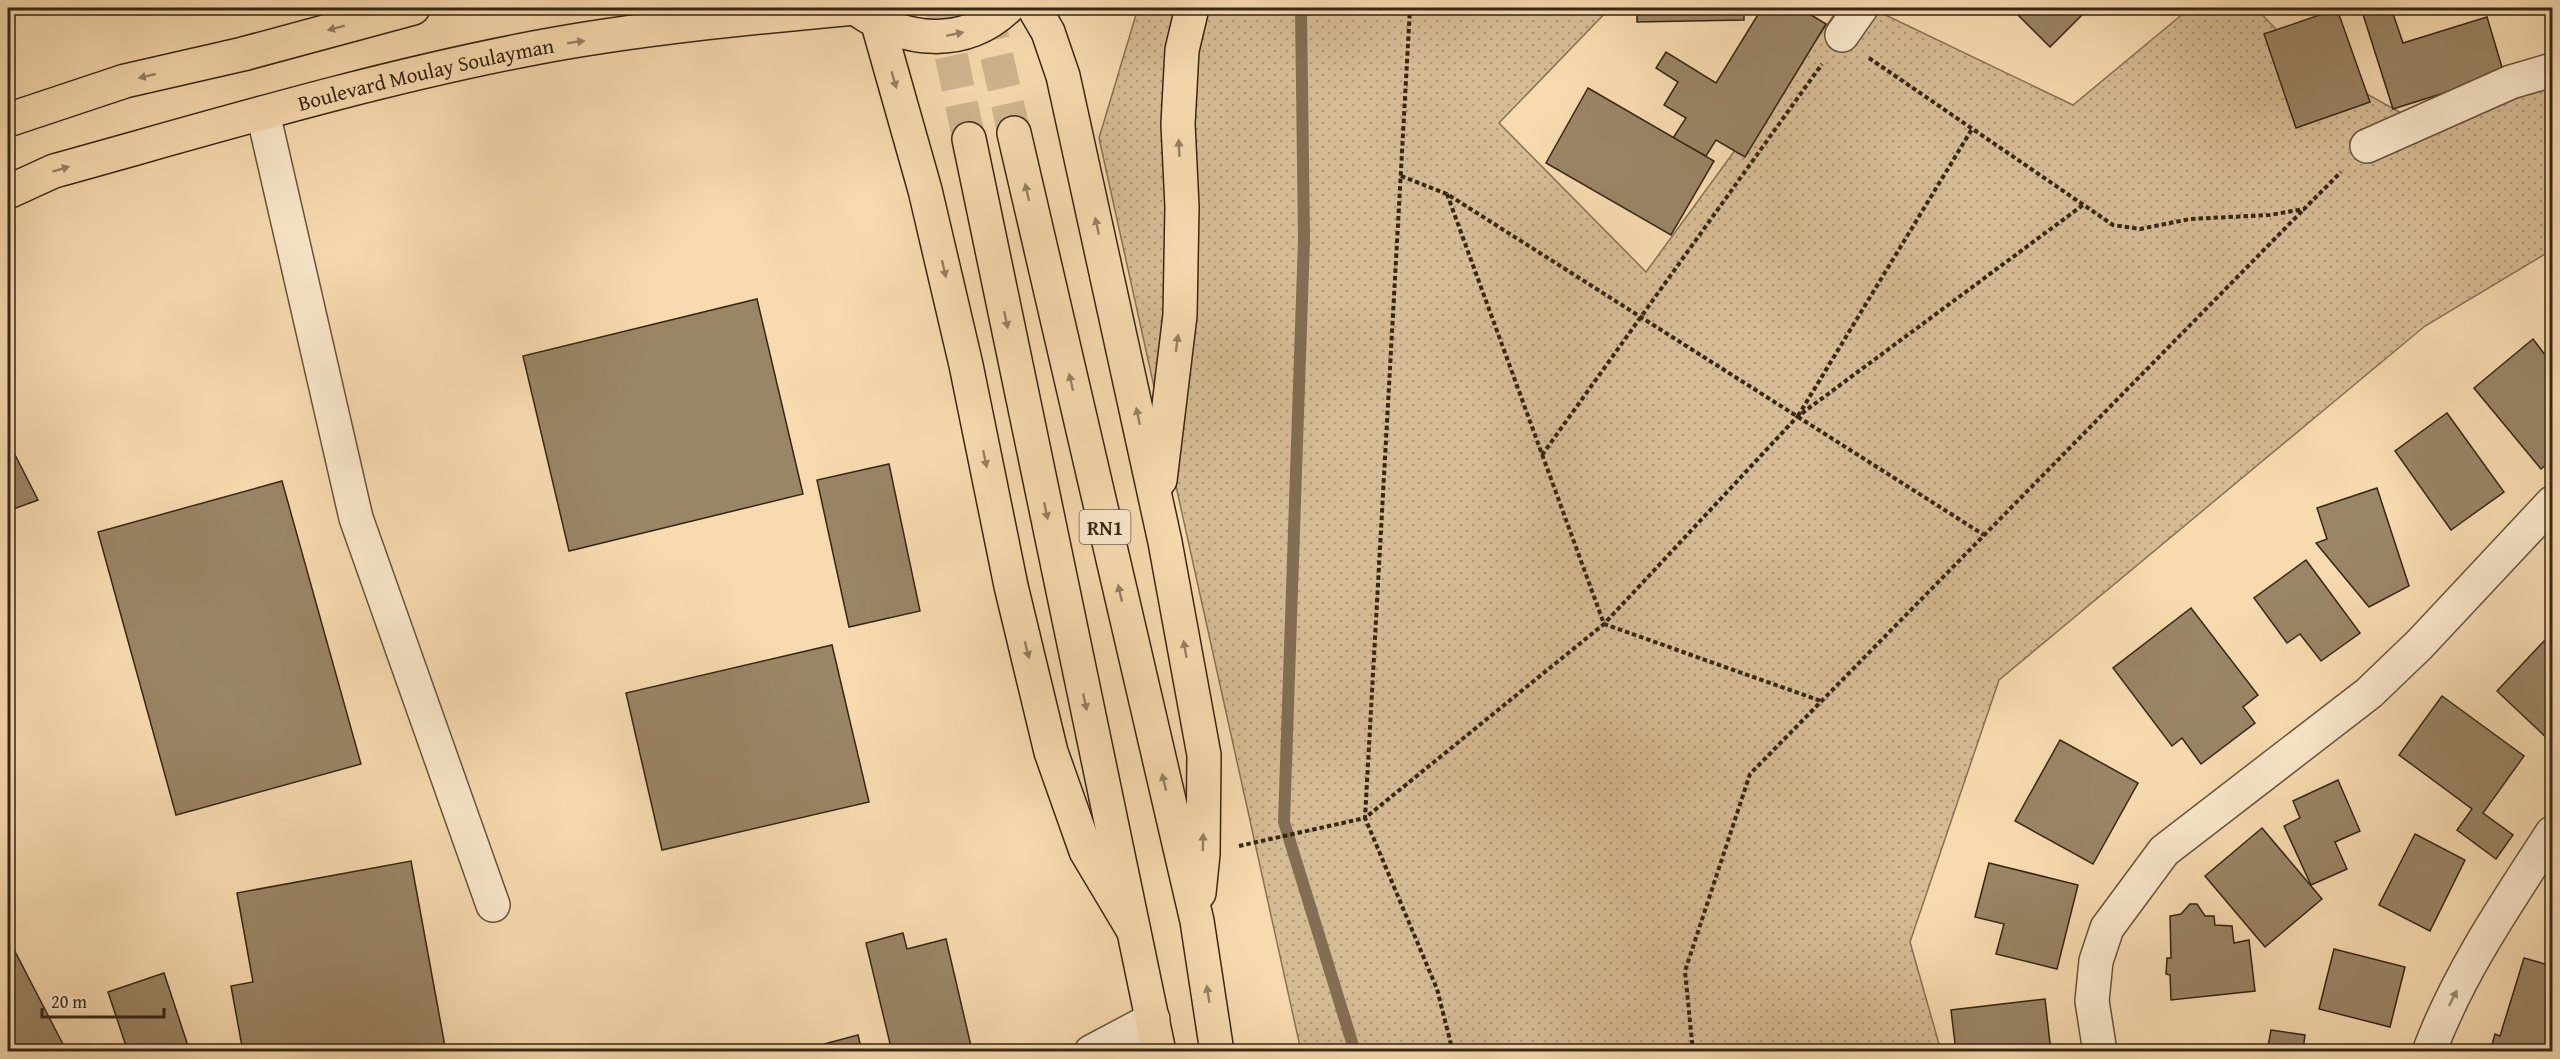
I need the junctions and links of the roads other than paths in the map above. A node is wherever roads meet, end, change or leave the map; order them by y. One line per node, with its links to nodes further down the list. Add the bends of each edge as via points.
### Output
1 (413, 8): 10 (main road, one-way to 10, via 125,81)
2 (1007, 8): 6 (main road, one-way to 2, via 908,35 939,37 971,31)
3 (1034, 8): 16 (main road, one-way to 3, via 1063,76 1048,32)
4 (1192, 8): 16 (main road, one-way to 4, via 1180,315 1182,207 1178,124 1182,50)
5 (1861, 8): 7 (street)
6 (862, 13): 9 (main road, Boulevard Moulay Soulayman, one-way to 6, via 391,79 536,48 748,18); 20 (main road, one-way to 20, via 928,202 1051,752 1086,851)
7 (1842, 35)
8 (2553, 69): 13 (street, via 2511,82)
9 (263, 113): 14 (main road, Boulevard Moulay Soulayman, one-way to 9, via 54,171); 18 (street, via 356,518)
10 (8, 120)
11 (1014, 133): 19 (main road, RN1, one-way to 11)
12 (969, 139): 20 (main road, RN1, one-way to 20)
13 (2367, 146)
14 (8, 192)
15 (2553, 503): 25 (street, via 2420,644 2368,693 2164,850 2107,928 2096,961 2092,1001)
16 (1157, 505): 19 (main road, one-way to 16, via 1203,854 1204,755)
17 (2553, 833): 26 (street, one-way to 17, via 2480,944)
18 (493, 906)
19 (1197, 921): 24 (main road, RN1, one-way to 19)
20 (1132, 928): 21 (main road, RN1)
21 (1153, 1019): 22 (street); 23 (main road, RN1)
22 (1090, 1052)
23 (1159, 1052)
24 (1217, 1052)
25 (2100, 1052)
26 (2429, 1052)

